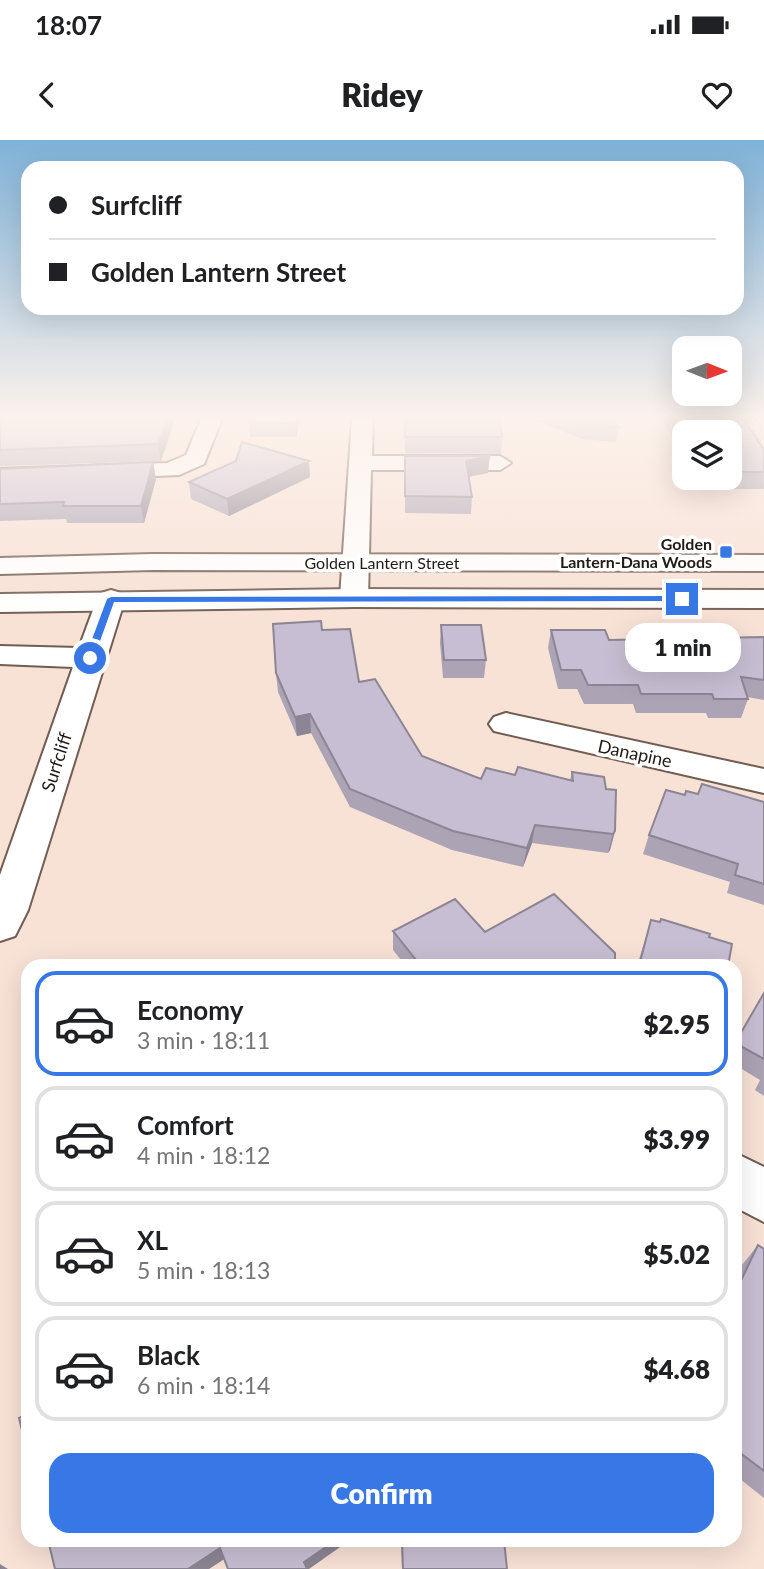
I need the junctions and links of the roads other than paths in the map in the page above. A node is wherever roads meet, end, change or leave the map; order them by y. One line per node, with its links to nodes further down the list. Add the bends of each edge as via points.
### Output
1 (359, 486): 2 (street)
2 (355, 562): 3 (street, Golden Lantern Street); 4 (street, Golden Lantern Street); 5 (street)
3 (764, 563)
4 (0, 566)
5 (354, 598): 6 (street, Golden Lantern Street); 7 (street, Golden Lantern Street)
6 (111, 599): 8 (street, Golden Lantern Street); 10 (street, Surfcliff)
7 (764, 599)
8 (0, 603)
9 (6, 655): 10 (street)
10 (90, 658): 13 (street, Surfcliff)
11 (506, 724): 12 (street, Danapine)
12 (764, 781)
13 (0, 925)
14 (742, 1182): 15 (street)
15 (764, 1196)

